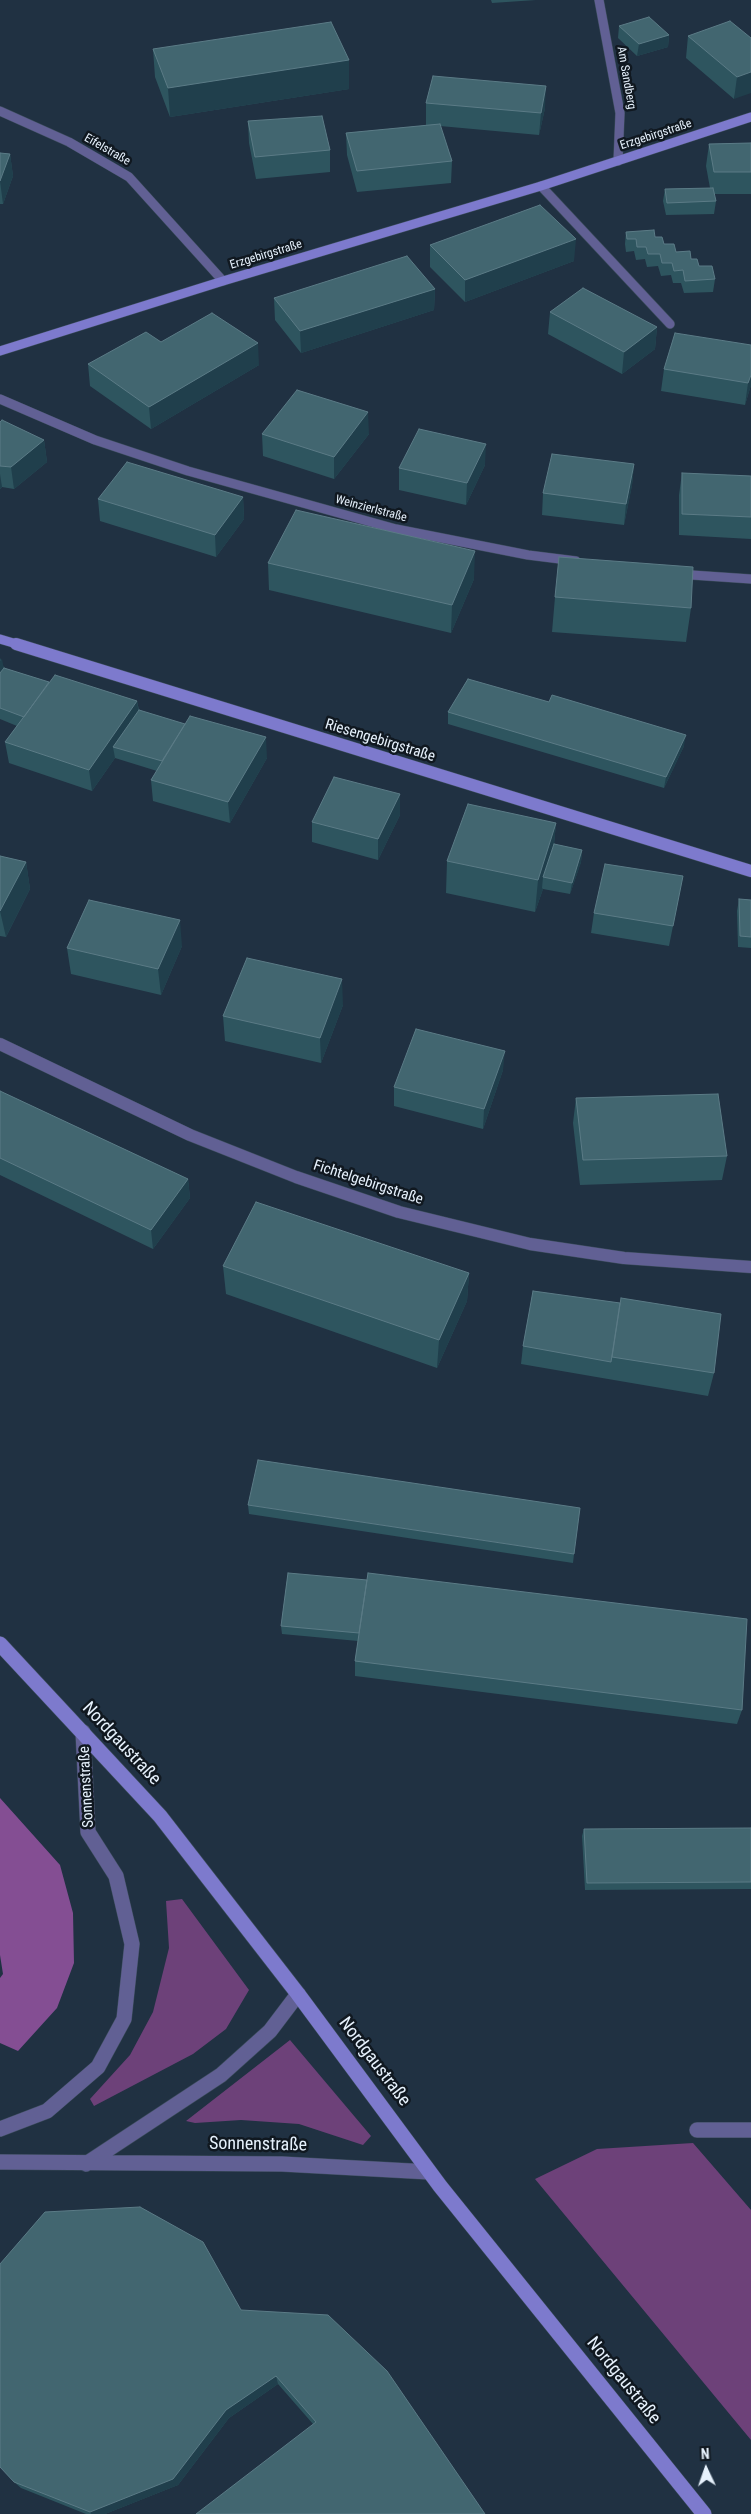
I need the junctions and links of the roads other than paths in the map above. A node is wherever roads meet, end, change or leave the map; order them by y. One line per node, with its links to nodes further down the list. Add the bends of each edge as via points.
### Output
1 (599, 0): 4 (street, Am Sandberg, via 620,113)
2 (0, 111): 6 (street, Eifelstraße, via 69,142 129,178)
3 (751, 117): 4 (street, Erzgebirgstraße)
4 (618, 160): 5 (street, Erzgebirgstraße)
5 (540, 186): 6 (street, Erzgebirgstraße); 7 (street)
6 (223, 281): 8 (street, Erzgebirgstraße)
7 (670, 324)
8 (0, 351)
9 (0, 399): 10 (street, Weinzierlstraße, via 95,440 188,471 387,527 528,555)
10 (586, 562)
11 (663, 572): 12 (street)
12 (751, 579)
13 (0, 639): 14 (street, Riesengebirgstraße)
14 (751, 871)
15 (0, 1044): 16 (street, Fichtelgebirgstraße, via 190,1135 296,1177 399,1212 530,1244 624,1258)
16 (751, 1267)
17 (0, 1644): 18 (street, Nordgaustraße)
18 (83, 1732): 19 (street, Nordgaustraße, via 160,1816); 20 (street, Sonnenstraße, via 88,1832 116,1876 132,1944 124,2019 98,2067 47,2111)
19 (298, 1994): 24 (street, via 270,2031 221,2075); 25 (street, Nordgaustraße)
20 (0, 2129)
21 (697, 2130): 22 (street)
22 (751, 2130)
23 (0, 2162): 24 (street, Sonnenstraße)
24 (86, 2164): 25 (street, Sonnenstraße, via 282,2164)
25 (429, 2172): 26 (street, Nordgaustraße)
26 (704, 2514)

